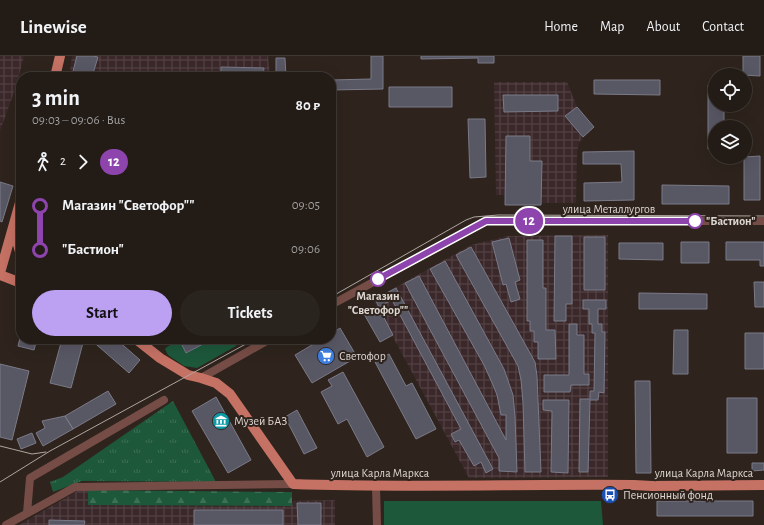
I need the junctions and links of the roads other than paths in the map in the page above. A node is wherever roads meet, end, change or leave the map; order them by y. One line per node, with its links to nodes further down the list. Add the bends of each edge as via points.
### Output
1 (60, 56): 2 (main road)
2 (55, 72)
3 (16, 216): 5 (main road)
4 (764, 221): 9 (street, улица Металлургов, via 486,221)
5 (13, 226): 6 (main road); 7 (main road)
6 (16, 237)
7 (0, 274): 8 (main road)
8 (16, 281)
9 (336, 302)
10 (142, 344): 12 (main road, via 188,375)
11 (261, 344): 12 (street)
12 (201, 378): 14 (main road, via 218,384 230,394)
13 (164, 400): 17 (street, via 30,478)
14 (293, 484): 16 (main road, улица Карла Маркса); 17 (street, улица Карла Маркса, via 75,487)
15 (764, 485): 16 (main road, улица Карла Маркса)
16 (376, 487): 19 (street)
17 (28, 513): 18 (street, улица Карла Маркса)
18 (6, 525)
19 (377, 525)

